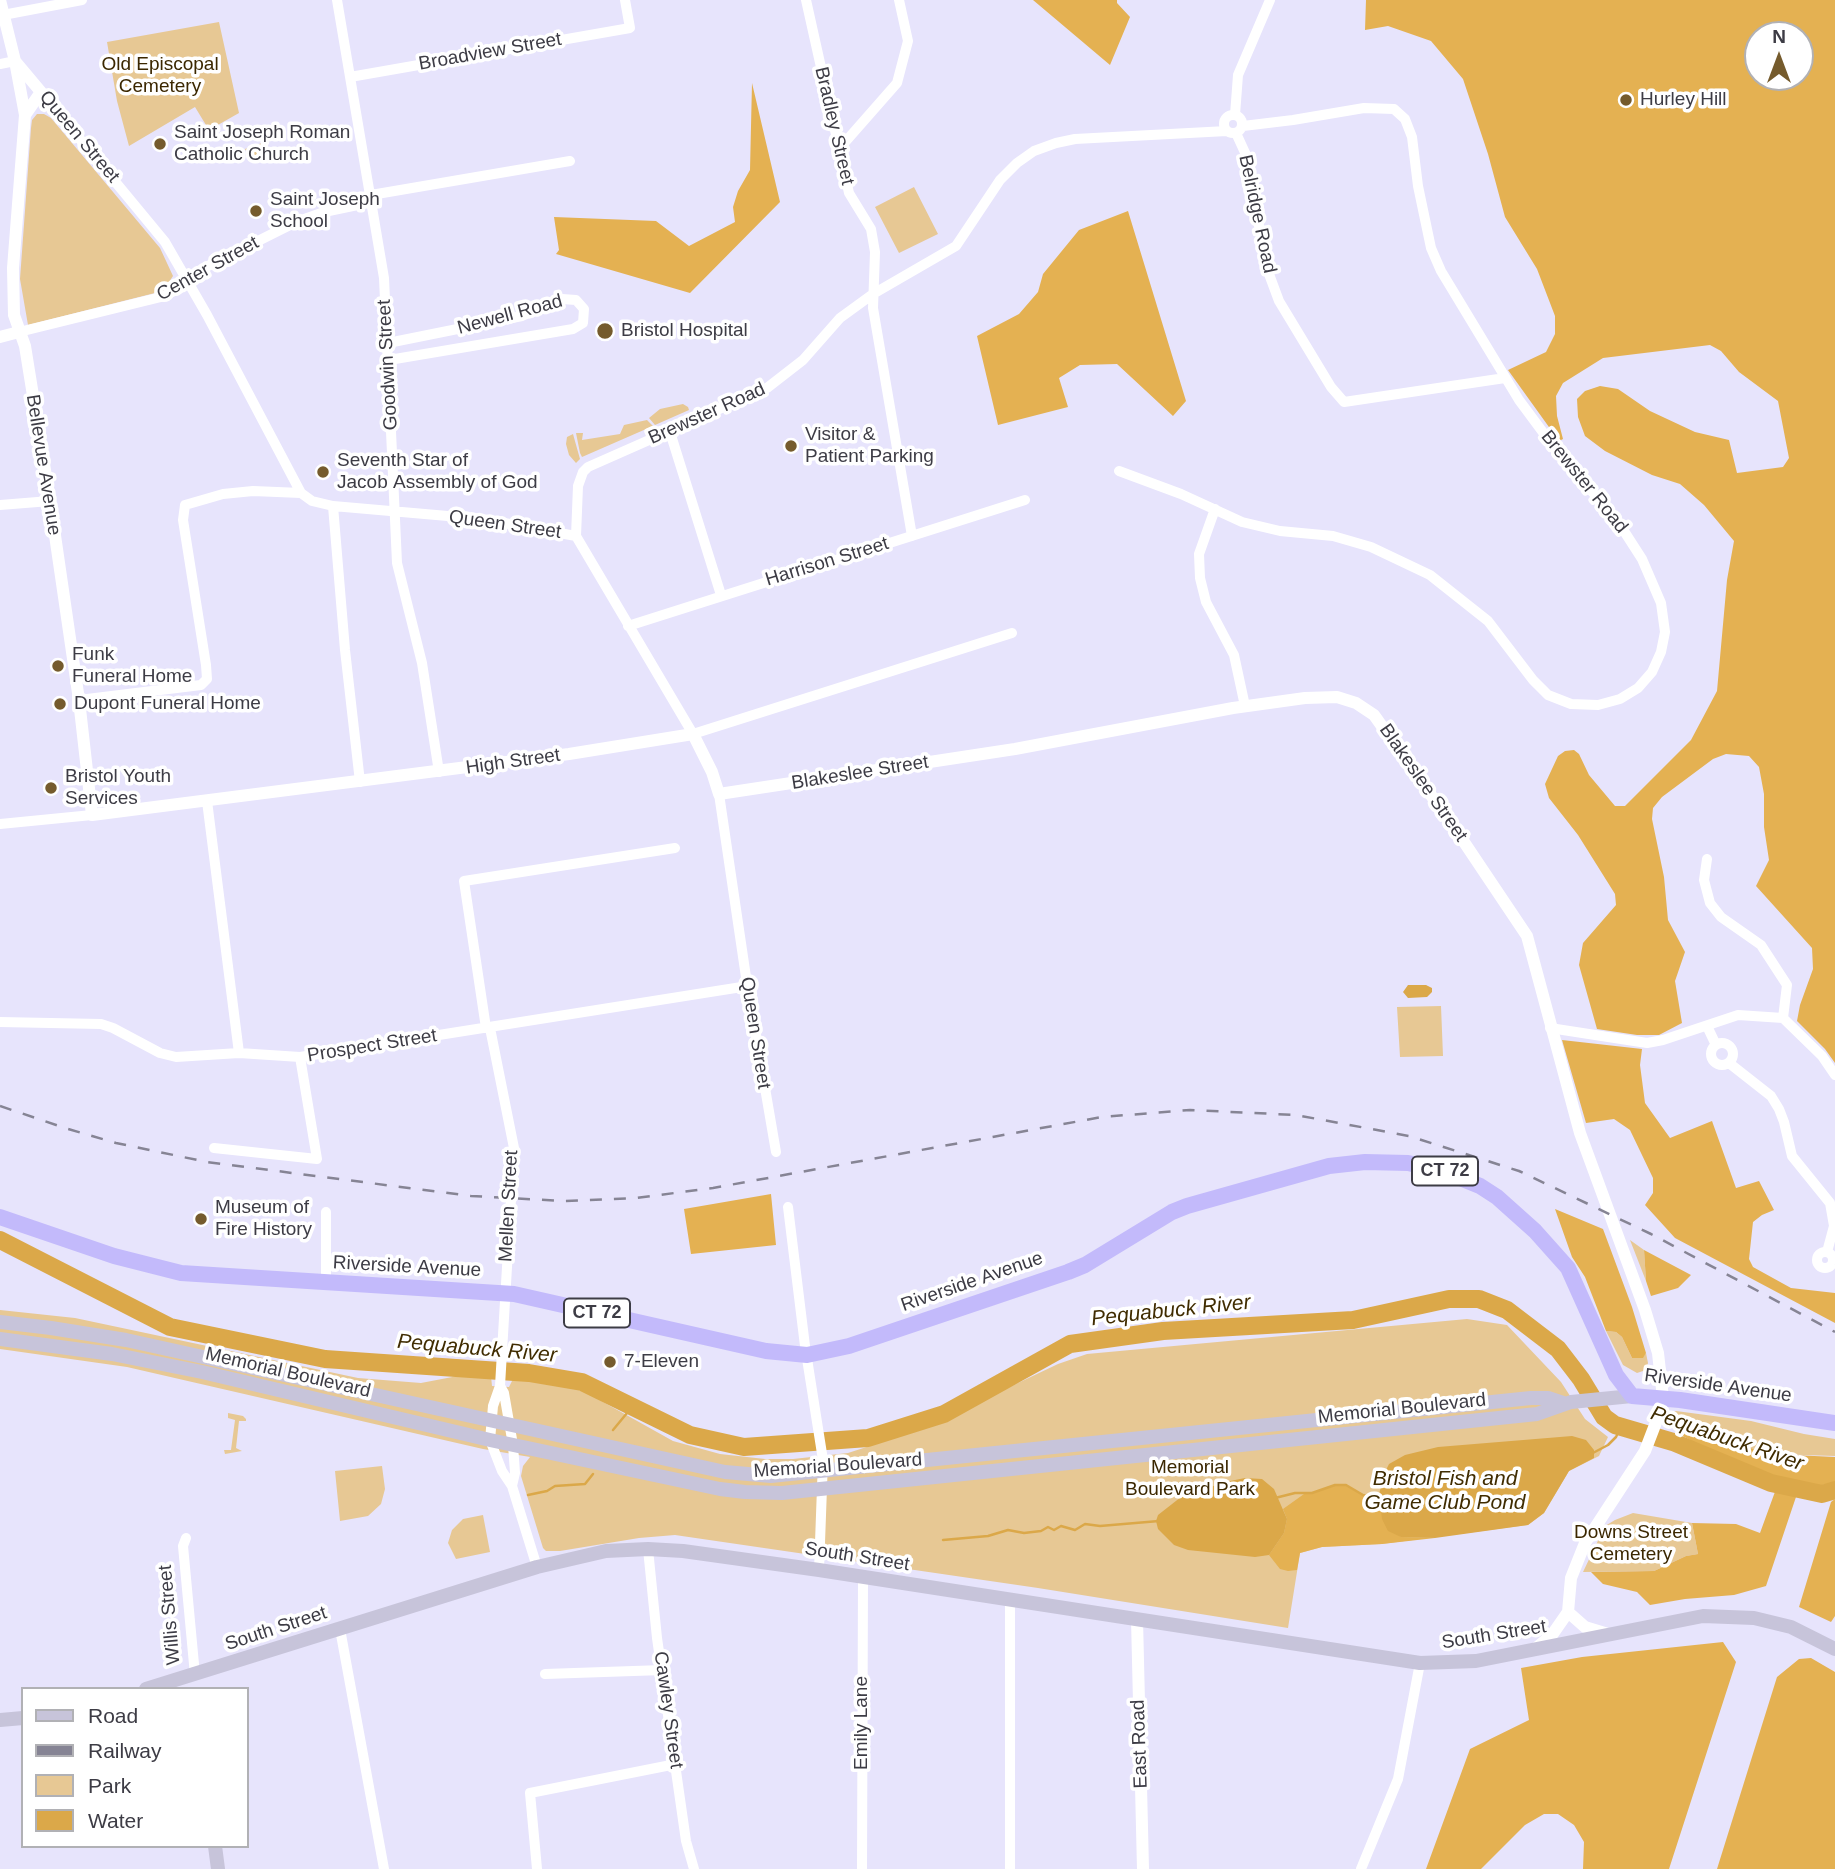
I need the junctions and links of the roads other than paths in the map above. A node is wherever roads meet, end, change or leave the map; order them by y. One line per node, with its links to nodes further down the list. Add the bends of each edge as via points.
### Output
1 (0, 0): 8 (street, Bellevue Avenue)
2 (82, 0): 8 (street)
3 (337, 0): 11 (street, Goodwin Street)
4 (625, 0): 11 (street, Broadview Street, via 630,28)
5 (806, 0): 16 (street, Bradley Street)
6 (899, 0): 16 (street, via 908,41 897,83)
7 (1270, 0): 14 (street, via 1238,75)
8 (3, 15): 9 (street, Bellevue Avenue)
9 (15, 61): 10 (street); 12 (street, Queen Street); 13 (street, Bellevue Avenue)
10 (0, 64)
11 (350, 77): 18 (street, Goodwin Street)
12 (41, 92): 13 (street); 19 (street, Queen Street, via 160,235)
13 (25, 115): 21 (street, Bellevue Avenue, via 13,268)
14 (1235, 115): 15 (street, Belridge Road, via 1240,118); 15 (street, via 1224,124)
15 (1235, 130): 20 (street, Brewster Road, via 1075,139 1040,148 1000,180 956,246); 25 (street, Brewster Road, via 1364,108 1394,109 1405,119 1431,248); 25 (street, Belridge Road, via 1247,157 1266,266 1279,301 1344,402)
16 (839, 149): 20 (street, Bradley Street, via 849,193 871,229)
17 (570, 161): 18 (street, Center Street)
18 (371, 199): 19 (street, Center Street, via 296,222 213,263); 23 (street, Goodwin Street, via 384,278)
19 (188, 281): 21 (street, Center Street, via 153,300); 28 (street, Queen Street)
20 (873, 294): 26 (street, Brewster Road, via 840,318 803,360 767,388); 36 (street, Bradley Street)
21 (19, 332): 22 (street, Center Street); 30 (street, Bellevue Avenue)
22 (0, 337)
23 (388, 343): 24 (street, Goodwin Street); 24 (street, Newell Road, via 522,316 562,299 576,300 584,309 583,323 573,329)
24 (389, 360): 34 (street, Goodwin Street)
25 (1505, 378): 33 (street, Brewster Road, via 1565,462 1615,517 1642,559 1661,603 1665,632 1661,652 1652,672 1620,699 1598,705 1571,704 1548,695 1488,621 1418,569 1371,547 1333,536 1242,522)
26 (670, 432): 35 (street, Brewster Road, via 583,472); 37 (street)
27 (1119, 471): 33 (street, Brewster Road)
28 (301, 493): 32 (street, Queen Street); 40 (street, via 223,494 185,505 183,520 206,665 201,685)
29 (1025, 500): 36 (street, Harrison Street)
30 (50, 501): 31 (street); 40 (street, Bellevue Avenue)
31 (0, 505)
32 (333, 506): 34 (street, Queen Street); 44 (street)
33 (1215, 509): 41 (street, via 1199,554 1200,578 1206,602 1234,655)
34 (394, 511): 35 (street, Queen Street, via 482,519); 43 (street, Goodwin Street, via 397,563 422,663)
35 (576, 536): 38 (street, Queen Street)
36 (912, 536): 37 (street, Harrison Street)
37 (721, 595): 38 (street, Harrison Street)
38 (628, 626): 42 (street, Queen Street)
39 (1012, 633): 42 (street, High Street)
40 (79, 700): 47 (street, Bellevue Avenue)
41 (1245, 706): 45 (street, Blakeslee Street, via 1015,749); 56 (street, Blakeslee Street, via 1337,697 1356,702 1374,715 1520,923 1530,944)
42 (692, 734): 43 (street, High Street); 45 (street, Queen Street)
43 (439, 772): 44 (street, High Street)
44 (360, 782): 46 (street, High Street)
45 (719, 794): 51 (street, Queen Street)
46 (207, 801): 47 (street, High Street); 58 (street)
47 (92, 815): 48 (street, High Street)
48 (0, 824)
49 (675, 848): 55 (street, Mellen Street, via 464,881)
50 (1707, 859): 52 (street, via 1704,880 1710,903 1721,918 1761,945 1787,985)
51 (748, 986): 55 (street, Prospect Street); 63 (street, Queen Street)
52 (1783, 1018): 54 (street, via 1738,1015); 61 (street)
53 (0, 1022): 58 (street, Prospect Street, via 101,1024 176,1058)
54 (1707, 1026): 56 (street, via 1647,1042); 57 (street)
55 (488, 1028): 59 (street, Prospect Street); 69 (street, Mellen Street, via 514,1149)
56 (1550, 1028): 75 (street, Blakeslee Street, via 1580,1133 1656,1344)
57 (1716, 1045): 60 (street, via 1730,1047 1733,1056); 60 (street, via 1713,1060 1720,1065)
58 (239, 1053): 59 (street, Prospect Street)
59 (300, 1057): 62 (street, via 317,1159)
60 (1728, 1063): 67 (street, via 1771,1096 1784,1122 1792,1156 1830,1203 1834,1226)
61 (1835, 1075)
62 (214, 1148)
63 (776, 1152)
64 (788, 1207): 72 (street)
65 (326, 1212): 68 (street)
66 (0, 1217): 68 (highway, Riverside Avenue / CT 72, via 114,1256 181,1273)
67 (1827, 1252)
68 (326, 1283): 69 (highway, Riverside Avenue / CT 72)
69 (504, 1293): 72 (highway, Riverside Avenue / CT 72, via 765,1351); 73 (street, Mellen Street)
70 (0, 1322): 77 (main road, Memorial Boulevard, via 126,1340)
71 (0, 1339): 80 (main road, Memorial Boulevard, via 202,1372)
72 (807, 1355): 74 (highway, Riverside Avenue / CT 72, via 849,1346 1068,1272 1187,1206 1329,1166 1385,1161 1463,1177 1497,1196 1523,1219 1568,1268 1616,1375); 82 (street)
73 (500, 1387): 77 (street, Mellen Street); 79 (street, Mellen Street)
74 (1632, 1396): 75 (highway, Riverside Avenue); 76 (main road, Memorial Boulevard)
75 (1663, 1398): 78 (highway, Riverside Avenue); 91 (street, via 1645,1451 1586,1543 1571,1578)
76 (1567, 1403): 82 (main road, Memorial Boulevard, via 1531,1398); 84 (main road, Memorial Boulevard, via 1537,1415)
77 (490, 1420): 79 (main road, Memorial Boulevard); 80 (street, Mellen Street)
78 (1835, 1423)
79 (510, 1424): 81 (street, Mellen Street); 82 (main road, Memorial Boulevard, via 725,1472 771,1476)
80 (490, 1440): 81 (main road, Memorial Boulevard); 83 (street, Mellen Street)
81 (513, 1445): 83 (street, Mellen Street); 84 (main road, Memorial Boulevard, via 720,1489 782,1493)
82 (823, 1472): 84 (street)
83 (512, 1486): 87 (street, Mellen Street)
84 (822, 1489): 88 (street)
85 (186, 1538): 100 (street, Willis Street)
86 (648, 1549): 87 (main road, South Street, via 606,1551); 88 (main road, South Street); 98 (street, Cawley Street)
87 (537, 1567): 93 (main road, South Street)
88 (819, 1570): 89 (main road, South Street)
89 (863, 1577): 90 (main road, South Street); 110 (street, Emily Lane)
90 (1010, 1601): 92 (main road, South Street); 111 (street)
91 (1569, 1612): 94 (street, via 1586,1627); 95 (street)
92 (1137, 1619): 97 (main road, South Street); 112 (street, East Road)
93 (340, 1629): 100 (main road, South Street); 107 (street)
94 (1608, 1634): 95 (main road, South Street); 96 (main road, South Street, via 1677,1620 1727,1616 1791,1627)
95 (1535, 1649): 97 (main road, South Street, via 1476,1661)
96 (1835, 1649)
97 (1420, 1664): 113 (street, via 1398,1779)
98 (663, 1670): 99 (street); 104 (street, Cawley Street)
99 (545, 1674)
100 (195, 1682): 101 (main road, South Street)
101 (160, 1687)
102 (21, 1718): 103 (main road)
103 (0, 1720)
104 (676, 1764): 108 (street, via 530,1793); 109 (street, Cawley Street)
105 (215, 1848): 106 (main road)
106 (218, 1869)
107 (384, 1869)
108 (537, 1869)
109 (694, 1869)
110 (862, 1869)
111 (1010, 1869)
112 (1143, 1869)
113 (1361, 1869)

